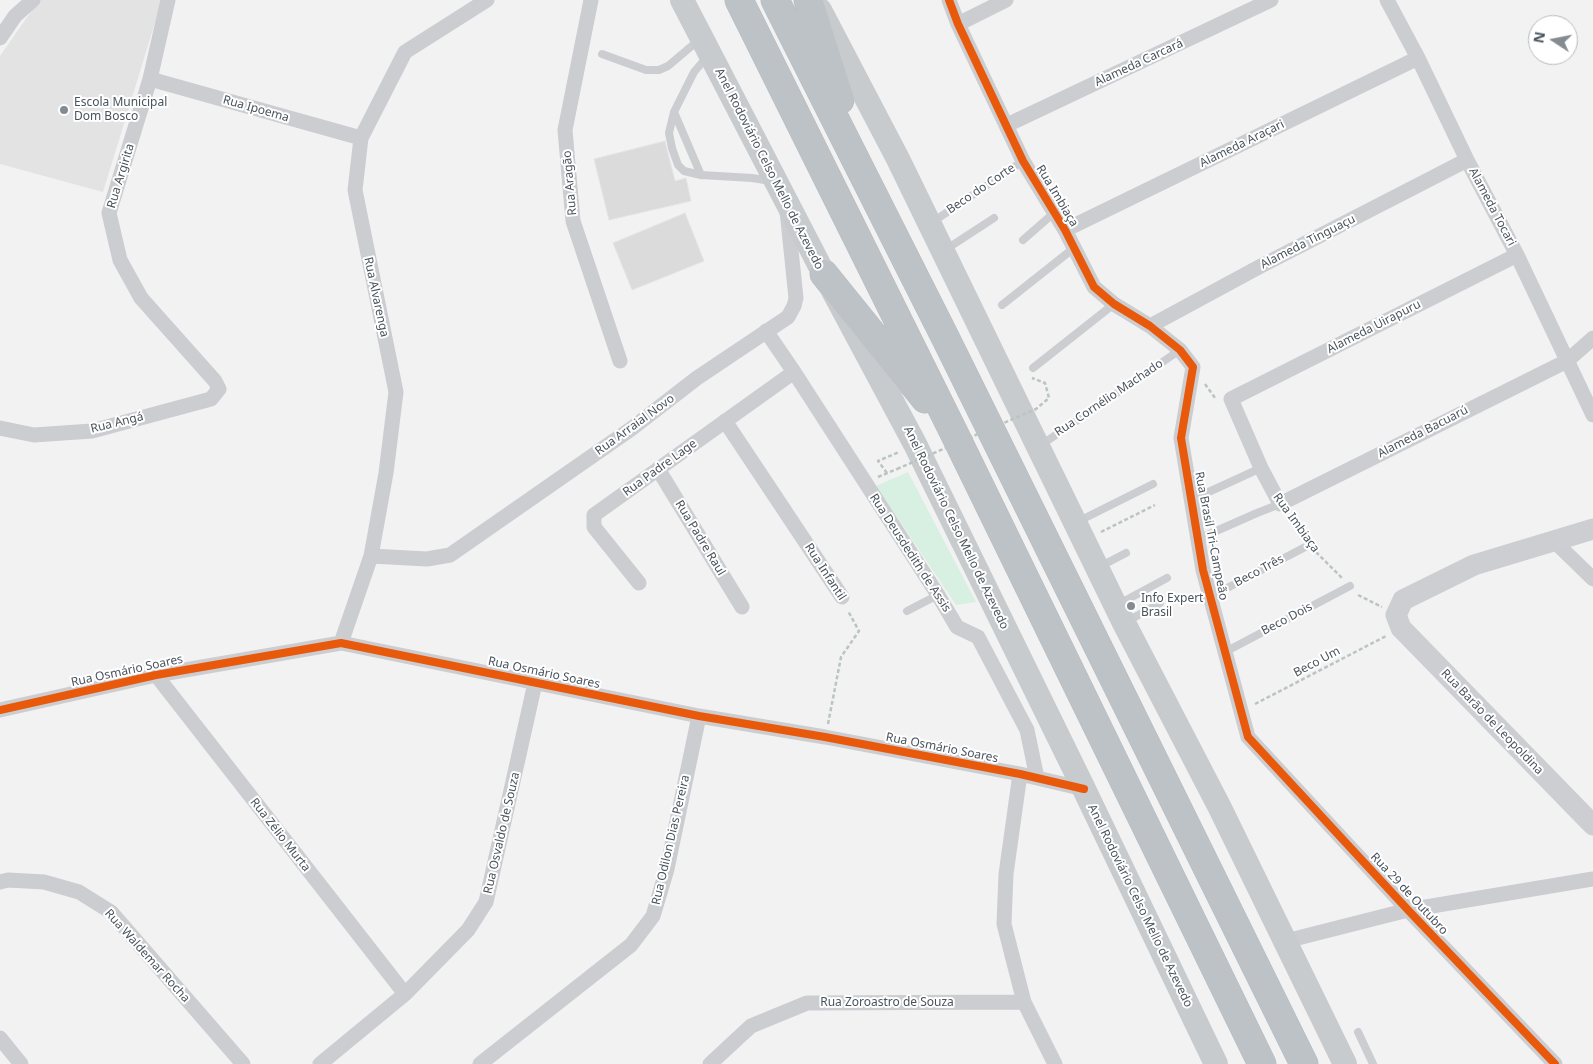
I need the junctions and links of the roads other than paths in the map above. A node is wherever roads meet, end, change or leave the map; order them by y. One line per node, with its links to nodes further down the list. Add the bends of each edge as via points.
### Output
1 (33, 0): 15 (street, via 15,16)
2 (168, 0): 19 (street, Rua Argirita)
3 (487, 0): 22 (street, Rua Alvarenga, via 405,52)
4 (682, 0): 16 (main road, Anel Rodoviário Celso Mello de Azevedo)
5 (739, 0): 53 (highway)
6 (775, 0): 26 (highway)
7 (808, 0): 26 (highway)
8 (815, 0): 34 (main road)
9 (949, 0): 14 (street, Rua Imbiaça)
10 (1006, 0): 14 (street)
11 (1272, 0): 21 (street, Alameda Carcará)
12 (1387, 0): 18 (street, Alameda Tocari)
13 (589, 1): 43 (street, Rua Aragão, via 565,130 573,222)
14 (958, 24): 21 (street, Rua Imbiaça)
15 (0, 38)
16 (706, 46): 17 (lane, via 659,70 646,70); 20 (lane); 27 (main road, Anel Rodoviário Celso Mello de Azevedo)
17 (602, 54)
18 (1418, 58): 23 (street, Alameda Tocari); 31 (street, Alameda Araçari)
19 (150, 79): 22 (street, Rua Ipoema); 48 (street, Rua Argirita, via 109,214 120,260 141,298)
20 (674, 112): 25 (lane); 25 (lane, via 669,133 678,165 684,171)
21 (1007, 125): 24 (street, Rua Imbiaça)
22 (362, 138): 66 (street, Rua Alvarenga, via 355,190 396,392)
23 (1467, 160): 35 (street, Alameda Tocari); 39 (street, Alameda Tinguaçu)
24 (1023, 161): 28 (street, Rua Imbiaça); 29 (lane, Beco do Corte)
25 (701, 175): 27 (lane, via 752,178)
26 (868, 185): 106 (highway)
27 (781, 191): 36 (main road, Anel Rodoviário Celso Mello de Azevedo); 40 (street, Rua Arraial Novo, via 796,298 788,317)
28 (1055, 212): 31 (street, Rua Imbiaça); 32 (lane)
29 (940, 217)
30 (994, 218): 34 (lane)
31 (1065, 230): 33 (street, Rua Imbiaça)
32 (1023, 240)
33 (1074, 248): 37 (lane); 38 (street, Rua Imbiaça, via 1094,287)
34 (943, 251): 54 (main road)
35 (1517, 255): 44 (street, Alameda Tocari); 49 (street, Alameda Uirapuru)
36 (824, 274): 53 (highway); 88 (main road, Anel Rodoviário Celso Mello de Azevedo, via 916,444)
37 (1002, 304)
38 (1114, 304): 39 (street, Rua Imbiaça); 46 (lane)
39 (1150, 326): 42 (street, Rua Imbiaça)
40 (766, 331): 47 (street, Rua Deusdedith de Assis); 66 (street, Rua Arraial Novo, via 450,555 427,559)
41 (1593, 338): 44 (street, Alameda Bacuarú)
42 (1180, 350): 45 (street, Rua Imbiaça); 54 (lane, Rua Cornélio Machado)
43 (620, 361)
44 (1567, 361): 50 (street, Alameda Tocari); 59 (street, Alameda Bacuarú)
45 (1193, 366): 58 (street, Rua Brasil Tri-Campeão, via 1180,438)
46 (1033, 368)
47 (794, 372): 51 (street, Rua Padre Lage); 72 (street, Rua Deusdedith de Assis)
48 (215, 381): 52 (street, Rua Angá, via 218,389 211,399 92,431 34,435)
49 (1231, 399): 55 (street, Rua Imbiaça)
50 (1593, 415)
51 (725, 421): 56 (street, Rua Padre Lage); 73 (street, Rua Infantil)
52 (0, 428)
53 (956, 437): 105 (highway)
54 (1038, 447): 61 (main road)
55 (1261, 468): 58 (lane); 59 (street, Rua Imbiaça)
56 (658, 469): 70 (street, Rua Padre Lage, via 594,515 594,527); 76 (street, Rua Padre Raul)
57 (1152, 484): 61 (lane)
58 (1191, 500): 62 (street, Rua Brasil Tri-Campeão)
59 (1280, 504): 62 (lane)
60 (1593, 529): 63 (street)
61 (1080, 531): 67 (main road)
62 (1198, 539): 74 (street, Rua Brasil Tri-Campeão)
63 (1553, 540): 69 (street); 89 (street, Rua Barão de Leopoldina, via 1474,565 1403,600 1399,621)
64 (1309, 545): 74 (lane, Beco Três)
65 (1126, 553): 67 (lane)
66 (371, 556): 79 (street, Rua Alvarenga)
67 (1097, 568): 78 (main road)
68 (1167, 578): 78 (lane)
69 (1593, 579)
70 (639, 583)
71 (1350, 586): 80 (lane, Beco Dois)
72 (938, 595): 77 (lane); 87 (street, Rua Deusdedith de Assis, via 957,626 978,637 1027,730)
73 (842, 597)
74 (1210, 597): 80 (street, Rua Brasil Tri-Campeão)
75 (1160, 603): 78 (lane)
76 (742, 607)
77 (908, 611)
78 (1120, 614): 93 (main road)
79 (341, 643): 81 (street, Rua Osmário Soares); 82 (street, Rua Osmário Soares)
80 (1225, 652): 85 (street, Rua Brasil Tri-Campeão)
81 (156, 675): 83 (street, Rua Osmário Soares); 94 (street, Rua Zélio Murta)
82 (536, 684): 84 (street, Rua Osmário Soares); 94 (street, Rua Osvaldo de Souza, via 486,902 468,930)
83 (0, 710)
84 (700, 716): 86 (street, Rua Osmário Soares); 101 (street, Rua Odilon Dias Pereira, via 667,869 653,916 631,945)
85 (1248, 738): 92 (street, Rua 29 de Outubro)
86 (1020, 774): 87 (street, Rua Osmário Soares); 95 (street, via 1006,874 1004,924)
87 (1037, 778): 88 (street, Rua Osmário Soares)
88 (1084, 789): 104 (main road, Anel Rodoviário Celso Mello de Azevedo)
89 (1593, 825)
90 (1593, 879): 92 (street)
91 (0, 882): 99 (street, Rua Waldemar Rocha, via 44,882 79,892 110,912)
92 (1408, 910): 93 (street); 109 (street, Rua 29 de Outubro)
93 (1286, 940): 107 (main road)
94 (405, 994): 100 (street, Rua Osvaldo de Souza)
95 (1024, 1002): 102 (street, Rua Zoroastro de Souza, via 807,1003 751,1026); 103 (street)
96 (1358, 1032): 108 (lane)
97 (0, 1038): 98 (street)
98 (21, 1064)
99 (243, 1064)
100 (320, 1064)
101 (480, 1064)
102 (710, 1064)
103 (1055, 1064)
104 (1216, 1064)
105 (1262, 1064)
106 (1304, 1064)
107 (1346, 1064)
108 (1373, 1064)
109 (1555, 1064)

